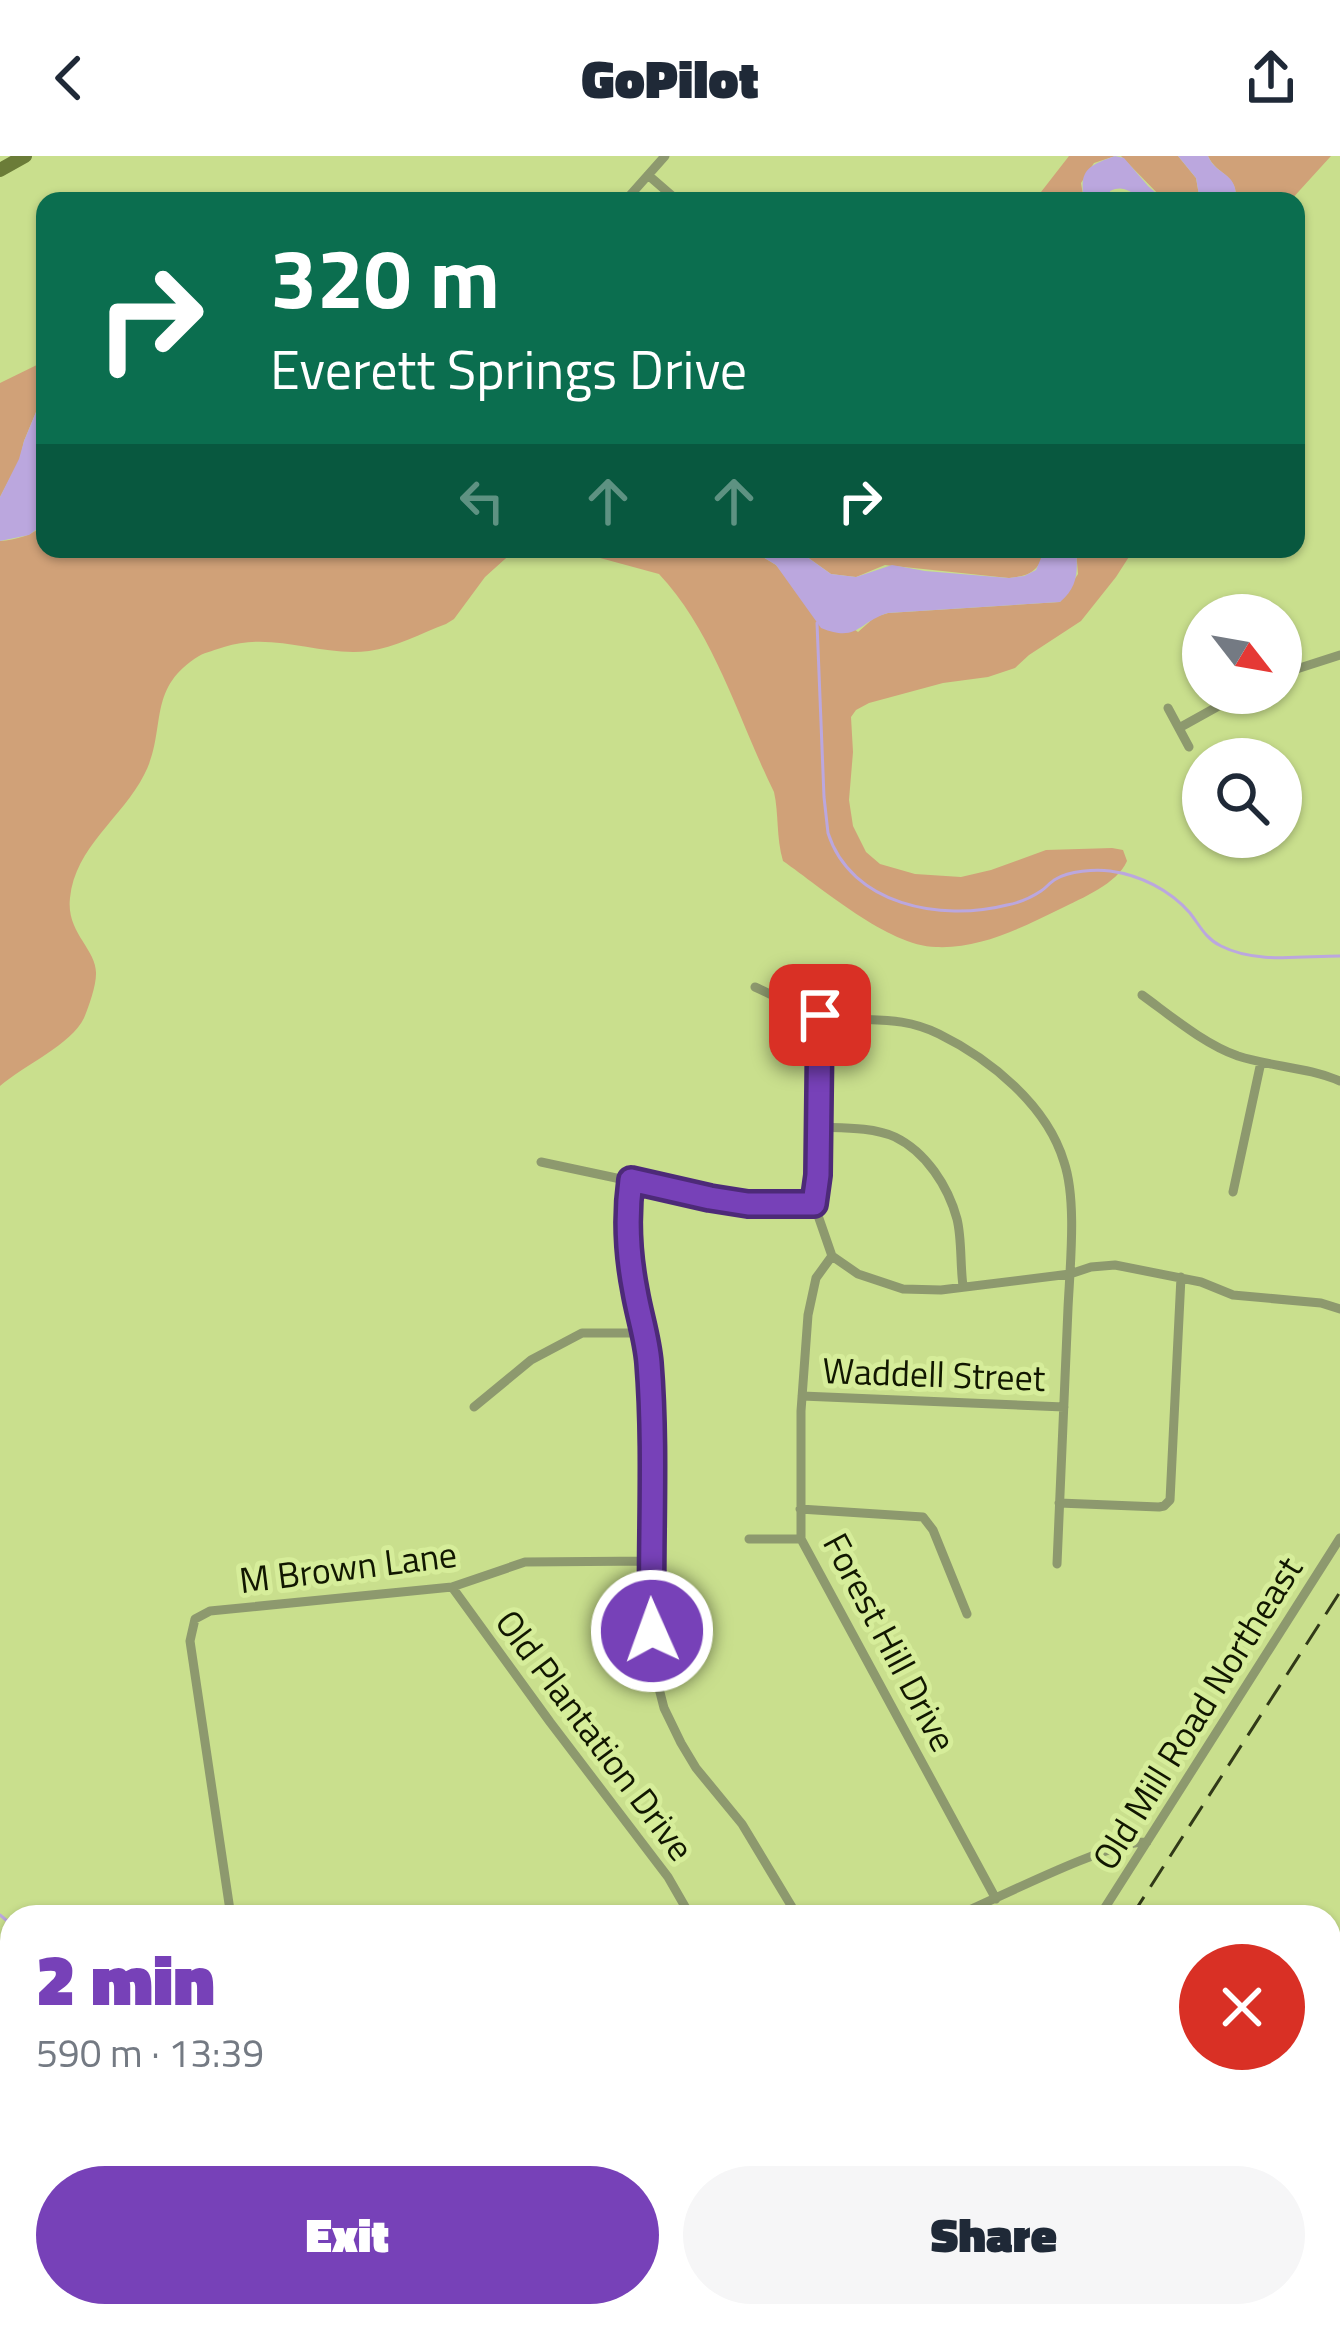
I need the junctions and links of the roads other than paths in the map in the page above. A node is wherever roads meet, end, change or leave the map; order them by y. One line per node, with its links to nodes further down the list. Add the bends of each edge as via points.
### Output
1 (26, 156): 3 (main road)
2 (665, 156): 4 (street)
3 (0, 170)
4 (648, 176): 5 (street); 6 (street)
5 (633, 192)
6 (667, 192)
7 (1340, 655): 8 (street)
8 (1302, 667)
9 (1168, 708): 11 (street)
10 (1204, 714): 11 (street)
11 (1179, 728): 12 (street)
12 (1184, 738)
13 (754, 987): 15 (street)
14 (1142, 995): 16 (street, via 1213,1044)
15 (820, 1015): 18 (street); 24 (street, via 920,1026 1005,1078 1044,1120 1064,1160)
16 (1261, 1062): 17 (street); 21 (street)
17 (1340, 1081)
18 (819, 1127): 22 (street); 26 (street, via 892,1136 921,1155 958,1222)
19 (541, 1162): 20 (street)
20 (631, 1180): 22 (street, via 748,1204); 28 (street, via 634,1290)
21 (1233, 1192)
22 (814, 1204): 23 (street)
23 (832, 1256): 26 (street, via 903,1289); 29 (street, Forest Hill Drive, via 816,1278 808,1315)
24 (1070, 1274): 25 (street, via 1115,1265); 26 (street); 31 (street)
25 (1181, 1277): 27 (street, via 1233,1295); 32 (street, via 1170,1500 1159,1507)
26 (963, 1286)
27 (1340, 1309)
28 (646, 1333): 30 (street, via 582,1333 531,1360); 37 (street)
29 (802, 1396): 31 (street, Waddell Street); 33 (street, Forest Hill Drive)
30 (474, 1407)
31 (1064, 1407): 32 (street)
32 (1060, 1503): 38 (street)
33 (800, 1509): 35 (street, Forest Hill Drive); 40 (street, via 923,1517)
34 (1340, 1538): 41 (street, Old Mill Road Northeast)
35 (802, 1539): 36 (street); 42 (street, Forest Hill Drive)
36 (749, 1540)
37 (650, 1561): 39 (street, M Brown Lane, via 525,1562); 45 (street, via 653,1666 664,1708)
38 (1057, 1564)
39 (452, 1587): 43 (street, M Brown Lane, via 210,1611 195,1619 190,1641); 44 (street, Old Plantation Drive)
40 (967, 1614)
41 (1147, 1842): 42 (street); 47 (street, Old Mill Road Northeast)
42 (996, 1899): 46 (street)
43 (229, 1905)
44 (684, 1905)
45 (791, 1905)
46 (982, 1905)
47 (1107, 1905)

